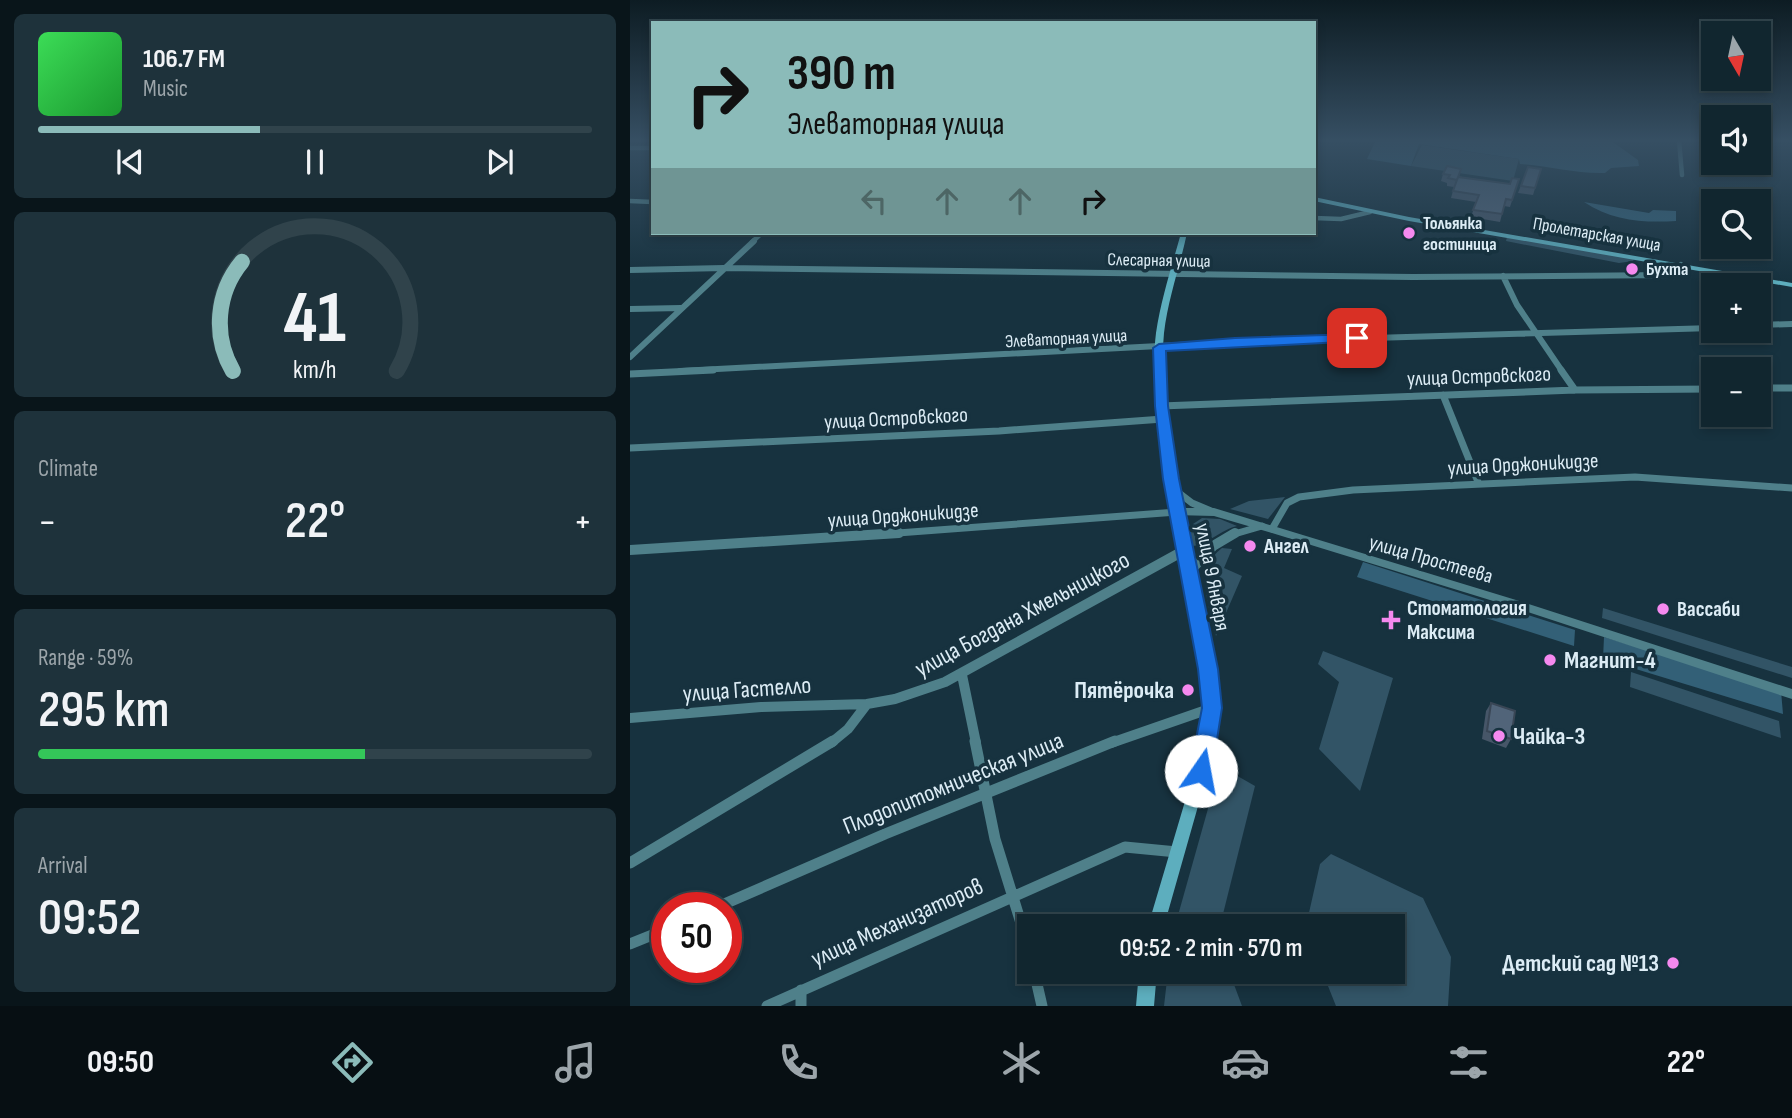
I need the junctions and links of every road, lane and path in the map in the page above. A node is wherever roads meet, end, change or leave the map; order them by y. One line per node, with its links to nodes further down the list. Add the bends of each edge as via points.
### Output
1 (1316, 199): 4 (main road, Пролетарская улица)
2 (630, 201): 3 (street)
3 (651, 202)
4 (1370, 212): 5 (street, via 1341,219); 8 (main road, Пролетарская улица)
5 (1316, 218)
6 (760, 235): 9 (street)
7 (1184, 235): 11 (main road, улица 9 Января)
8 (1681, 264): 12 (street, Слесарная улица, via 1673,275); 13 (main road, Пролетарская улица)
9 (724, 268): 10 (street, Слесарная улица); 11 (street, Слесарная улица); 14 (street)
10 (630, 270)
11 (1175, 274): 12 (street, Слесарная улица); 20 (main road, улица 9 Января)
12 (1503, 276): 19 (street)
13 (1792, 285)
14 (681, 308): 15 (street); 21 (street)
15 (630, 309)
16 (1792, 324): 17 (street)
17 (1771, 325)
18 (1701, 328): 19 (street, Элеваторная улица)
19 (1535, 331): 20 (street, Элеваторная улица); 26 (street)
20 (1159, 348): 22 (street, Элеваторная улица); 28 (main road, улица 9 Января)
21 (630, 357)
22 (630, 374)
23 (1771, 388): 24 (street)
24 (1792, 388)
25 (1701, 389): 26 (street, улица Островского)
26 (1575, 390): 27 (street, улица Островского)
27 (1443, 395): 28 (street, улица Островского); 31 (street)
28 (1161, 406): 29 (main road, улица 9 Января)
29 (1163, 419): 30 (street, улица Островского); 33 (main road, улица 9 Января)
30 (630, 448)
31 (1478, 482): 32 (street, улица Орджоникидзе, via 1635,477); 36 (street, улица Орджоникидзе, via 1299,496 1287,503)
32 (1792, 488)
33 (1175, 490): 34 (main road, улица 9 Января); 35 (street)
34 (1177, 512): 35 (street, улица Простеева); 37 (street, улица Орджоникидзе); 38 (main road, улица 9 Января)
35 (1214, 512): 36 (street, улица Простеева)
36 (1267, 528): 39 (street, via 1222,537); 41 (street, улица Простеева)
37 (630, 550)
38 (1185, 550): 39 (main road, улица 9 Января); 40 (street, улица Богдана Хмельницкого)
39 (1189, 572): 43 (main road, улица 9 Января)
40 (962, 675): 42 (street, улица Богдана Хмельницкого, via 899,700); 45 (street)
41 (1792, 694)
42 (867, 704): 44 (street, улица Гастелло); 47 (street, via 831,743)
43 (1212, 708): 45 (street, Плодопитомническая улица); 46 (main road, улица 9 Января, via 1201,771)
44 (630, 718)
45 (987, 792): 48 (street, via 995,839); 49 (street, Плодопитомническая улица)
46 (1177, 852): 48 (street, улица Механизаторов, via 1125,847); 51 (main road, улица 9 Января)
47 (630, 863)
48 (1013, 895): 50 (street, улица Механизаторов); 56 (street, улица Механизаторов)
49 (742, 896)
50 (1019, 914)
51 (1159, 914)
52 (651, 935): 53 (street)
53 (630, 944)
54 (1037, 984): 59 (street)
55 (1147, 984): 60 (main road)
56 (801, 990): 57 (street, улица Механизаторов); 58 (street, улица Механизаторов)
57 (767, 1006)
58 (801, 1006)
59 (1042, 1006)
60 (1145, 1006)

